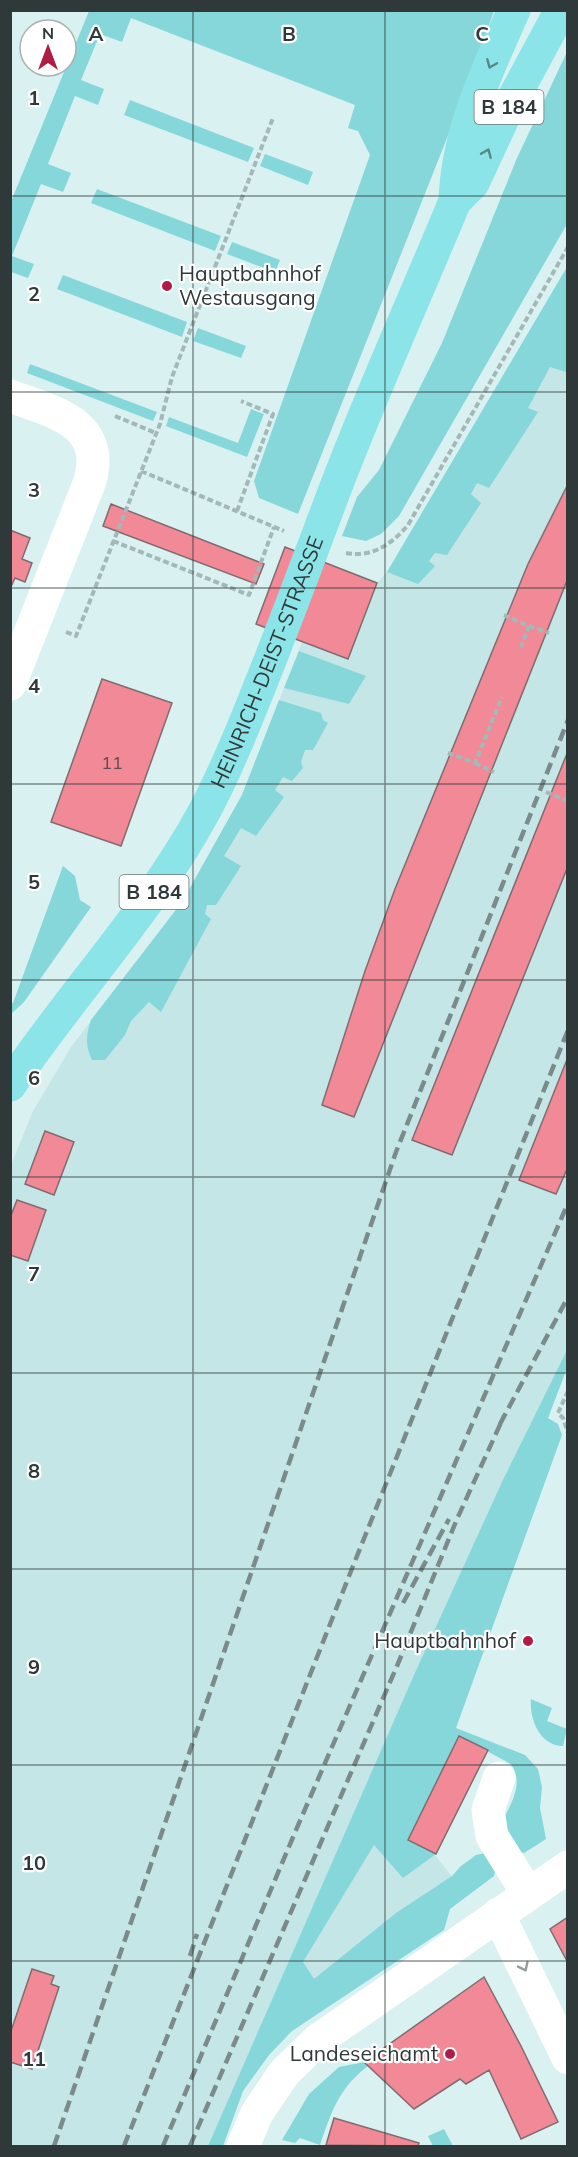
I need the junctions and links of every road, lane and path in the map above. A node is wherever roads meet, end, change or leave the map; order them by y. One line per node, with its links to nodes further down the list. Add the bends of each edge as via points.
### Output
1 (514, 10): 4 (main road, HEINRICH-DEIST-STRASSE / B 184, one-way to 4, via 460,148)
2 (561, 10): 4 (main road, HEINRICH-DEIST-STRASSE / B 184, one-way to 2, via 473,183)
3 (273, 118): 8 (path, via 172,377 160,424)
4 (455, 201): 26 (main road, HEINRICH-DEIST-STRASSE / B 184, via 335,488 282,634 205,811 124,934 43,1036)
5 (567, 247): 13 (path, via 408,525 398,537 372,553)
6 (10, 396): 15 (street, via 68,418 87,437 94,459)
7 (241, 401): 9 (path, via 273,414)
8 (141, 471): 9 (path); 12 (path)
9 (237, 511): 10 (path)
10 (274, 527): 11 (path); 12 (path, via 249,595)
11 (290, 534)
12 (113, 541): 15 (path, via 76,636)
13 (343, 552)
14 (504, 615): 16 (path)
15 (35, 620): 19 (street)
16 (530, 626): 17 (path); 18 (path)
17 (549, 633)
18 (521, 647)
19 (10, 684)
20 (502, 697): 22 (path)
21 (448, 753): 22 (path)
22 (475, 763): 23 (path)
23 (494, 772)
24 (546, 792): 25 (path)
25 (567, 801)
26 (10, 1085)
27 (567, 1391): 28 (path, via 558,1413)
28 (567, 1433)
29 (499, 1778): 31 (street, via 488,1810 492,1836)
30 (567, 1867): 31 (street)
31 (528, 1894): 32 (street)
32 (498, 1914): 33 (street, one-way to 33); 34 (street, via 318,2040 284,2073 257,2113)
33 (567, 2058)
34 (243, 2146)

